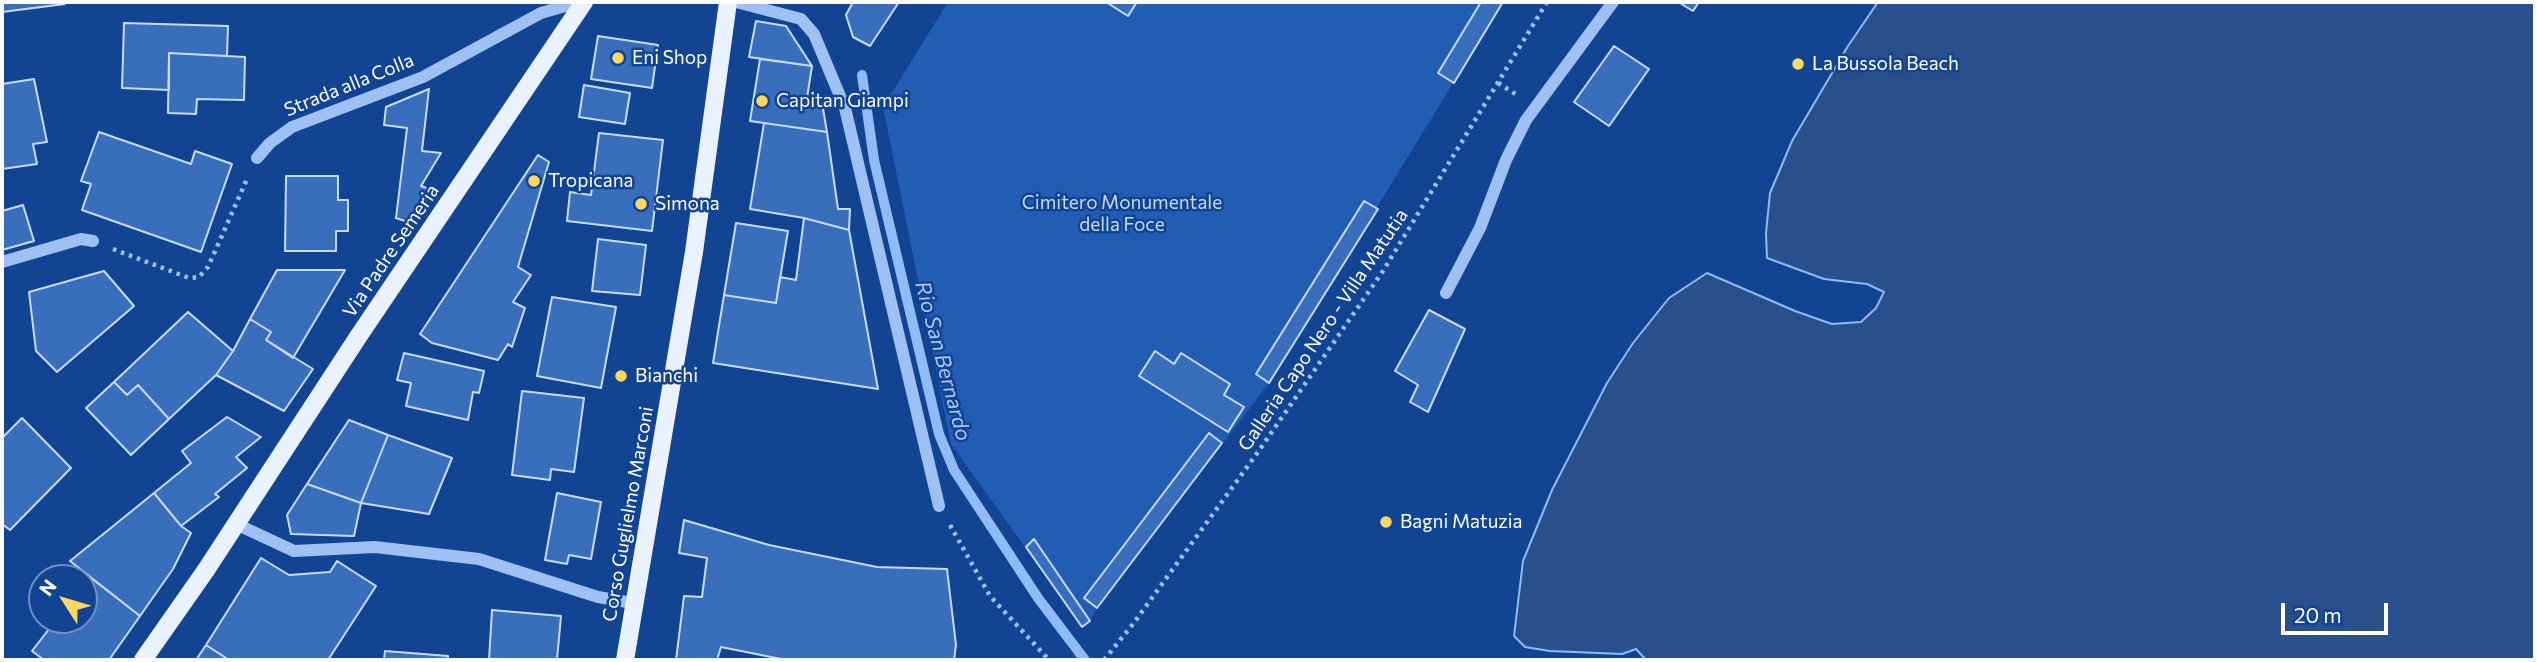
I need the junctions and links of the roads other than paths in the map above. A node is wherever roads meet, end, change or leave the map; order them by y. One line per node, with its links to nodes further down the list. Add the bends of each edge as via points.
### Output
1 (582, 2): 5 (street, Strada alla Colla, via 541,13 423,77 292,127); 10 (main road, Via Padre Semeria)
2 (728, 2): 11 (main road, Corso Guglielmo Marconi, via 694,252)
3 (736, 2): 9 (street, via 801,19 814,34 845,108)
4 (1613, 2): 8 (street, via 1526,120 1480,228)
5 (257, 158)
6 (93, 241): 7 (street, via 81,239)
7 (2, 262)
8 (1446, 293)
9 (939, 506)
10 (236, 524): 11 (street, via 294,551 375,547 479,559 598,597); 12 (main road, Via Padre Semeria)
11 (633, 603): 13 (main road, Corso Guglielmo Marconi)
12 (143, 660)
13 (625, 660)

